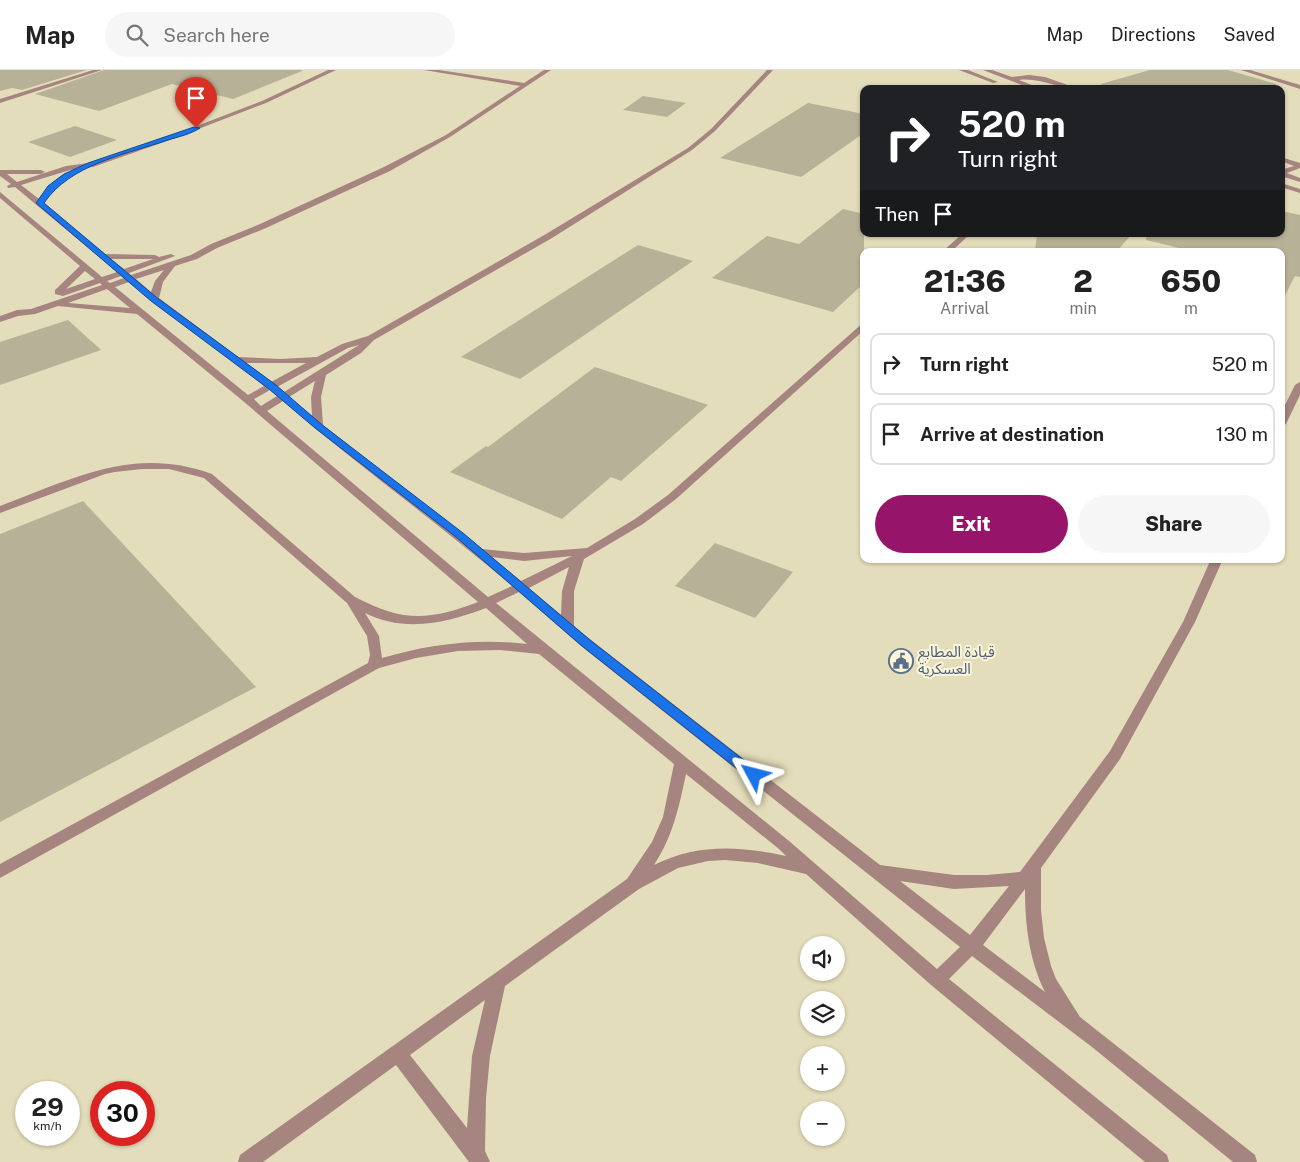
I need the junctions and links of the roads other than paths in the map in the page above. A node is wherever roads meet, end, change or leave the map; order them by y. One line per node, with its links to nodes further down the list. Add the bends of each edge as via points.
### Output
1 (99, 70): 18 (street)
2 (333, 70): 20 (street, via 221,119)
3 (426, 70): 9 (street)
4 (770, 70): 45 (street, via 713,130 690,149 549,236)
5 (962, 70): 12 (street)
6 (986, 70): 10 (street)
7 (1250, 71): 16 (street)
8 (546, 72): 11 (street); 13 (street)
9 (487, 78): 11 (street); 17 (street)
10 (1012, 79): 14 (street); 15 (street, via 1034,76)
11 (497, 80): 13 (street)
12 (1002, 84)
13 (526, 85): 17 (street)
14 (1028, 85)
15 (1063, 85)
16 (1300, 87)
17 (507, 98): 36 (street, via 448,136 387,169 194,257)
18 (0, 101)
19 (1285, 160): 21 (street)
20 (90, 165): 24 (street); 26 (street)
21 (1300, 165): 22 (street)
22 (1285, 171)
23 (0, 172): 24 (street); 29 (street)
24 (56, 172): 29 (street)
25 (1285, 174): 27 (street)
26 (67, 175): 29 (street); 32 (street)
27 (1300, 180)
28 (1285, 186): 30 (street)
29 (19, 187): 31 (street); 32 (street)
30 (1300, 191)
31 (1, 193): 37 (street)
32 (40, 203): 35 (street)
33 (963, 237): 34 (street)
34 (950, 248)
35 (103, 256): 36 (street); 38 (street)
36 (174, 260): 38 (street); 40 (street, via 159,281)
37 (85, 266): 39 (street); 41 (street)
38 (126, 276): 39 (street); 40 (street)
39 (106, 283): 41 (street); 42 (street)
40 (154, 299): 47 (street)
41 (52, 301): 42 (street); 43 (street, via 24,307 17,313)
42 (141, 312): 52 (street)
43 (0, 318)
44 (860, 330): 57 (street, via 671,498)
45 (371, 338): 46 (street, via 345,346); 48 (street, via 358,351)
46 (322, 359): 47 (street, via 280,362); 50 (street)
47 (236, 360): 50 (street)
48 (321, 374): 51 (street); 55 (street, via 316,397)
49 (1300, 384): 54 (street)
50 (272, 387): 51 (street); 52 (street)
51 (284, 397): 53 (street); 55 (street)
52 (247, 399): 53 (street)
53 (260, 411): 63 (street)
54 (1285, 416)
55 (318, 426): 58 (street)
56 (0, 510): 62 (street, via 102,471 164,465 188,468 208,476)
57 (593, 549): 58 (street, via 524,557); 59 (street)
58 (480, 552): 61 (street)
59 (579, 557): 61 (street); 64 (street, via 568,583)
60 (1215, 563): 71 (street, via 1189,622 1115,755)
61 (520, 586): 63 (street); 64 (street)
62 (351, 600): 63 (street, via 365,610 383,616 426,621 470,612); 66 (street, via 373,636)
63 (489, 602): 65 (street)
64 (568, 627): 69 (street)
65 (543, 650): 66 (street, via 506,645 459,645); 67 (street)
66 (374, 664): 70 (street)
67 (681, 763): 68 (street); 72 (street, via 670,817 660,845)
68 (811, 868): 72 (street, via 754,855 715,853 674,862); 74 (street)
69 (876, 871): 71 (street, via 954,882 987,882); 73 (street)
70 (0, 872)
71 (1028, 872): 73 (street); 76 (street, via 1038,949 1048,980)
72 (633, 884): 75 (street)
73 (972, 946): 74 (street); 76 (street)
74 (937, 980): 80 (street)
75 (498, 981): 77 (street); 78 (street, via 481,1056 477,1098)
76 (1076, 1026): 81 (street)
77 (398, 1053): 78 (street); 79 (street)
78 (478, 1158)
79 (247, 1162)
80 (1160, 1162)
81 (1248, 1162)

